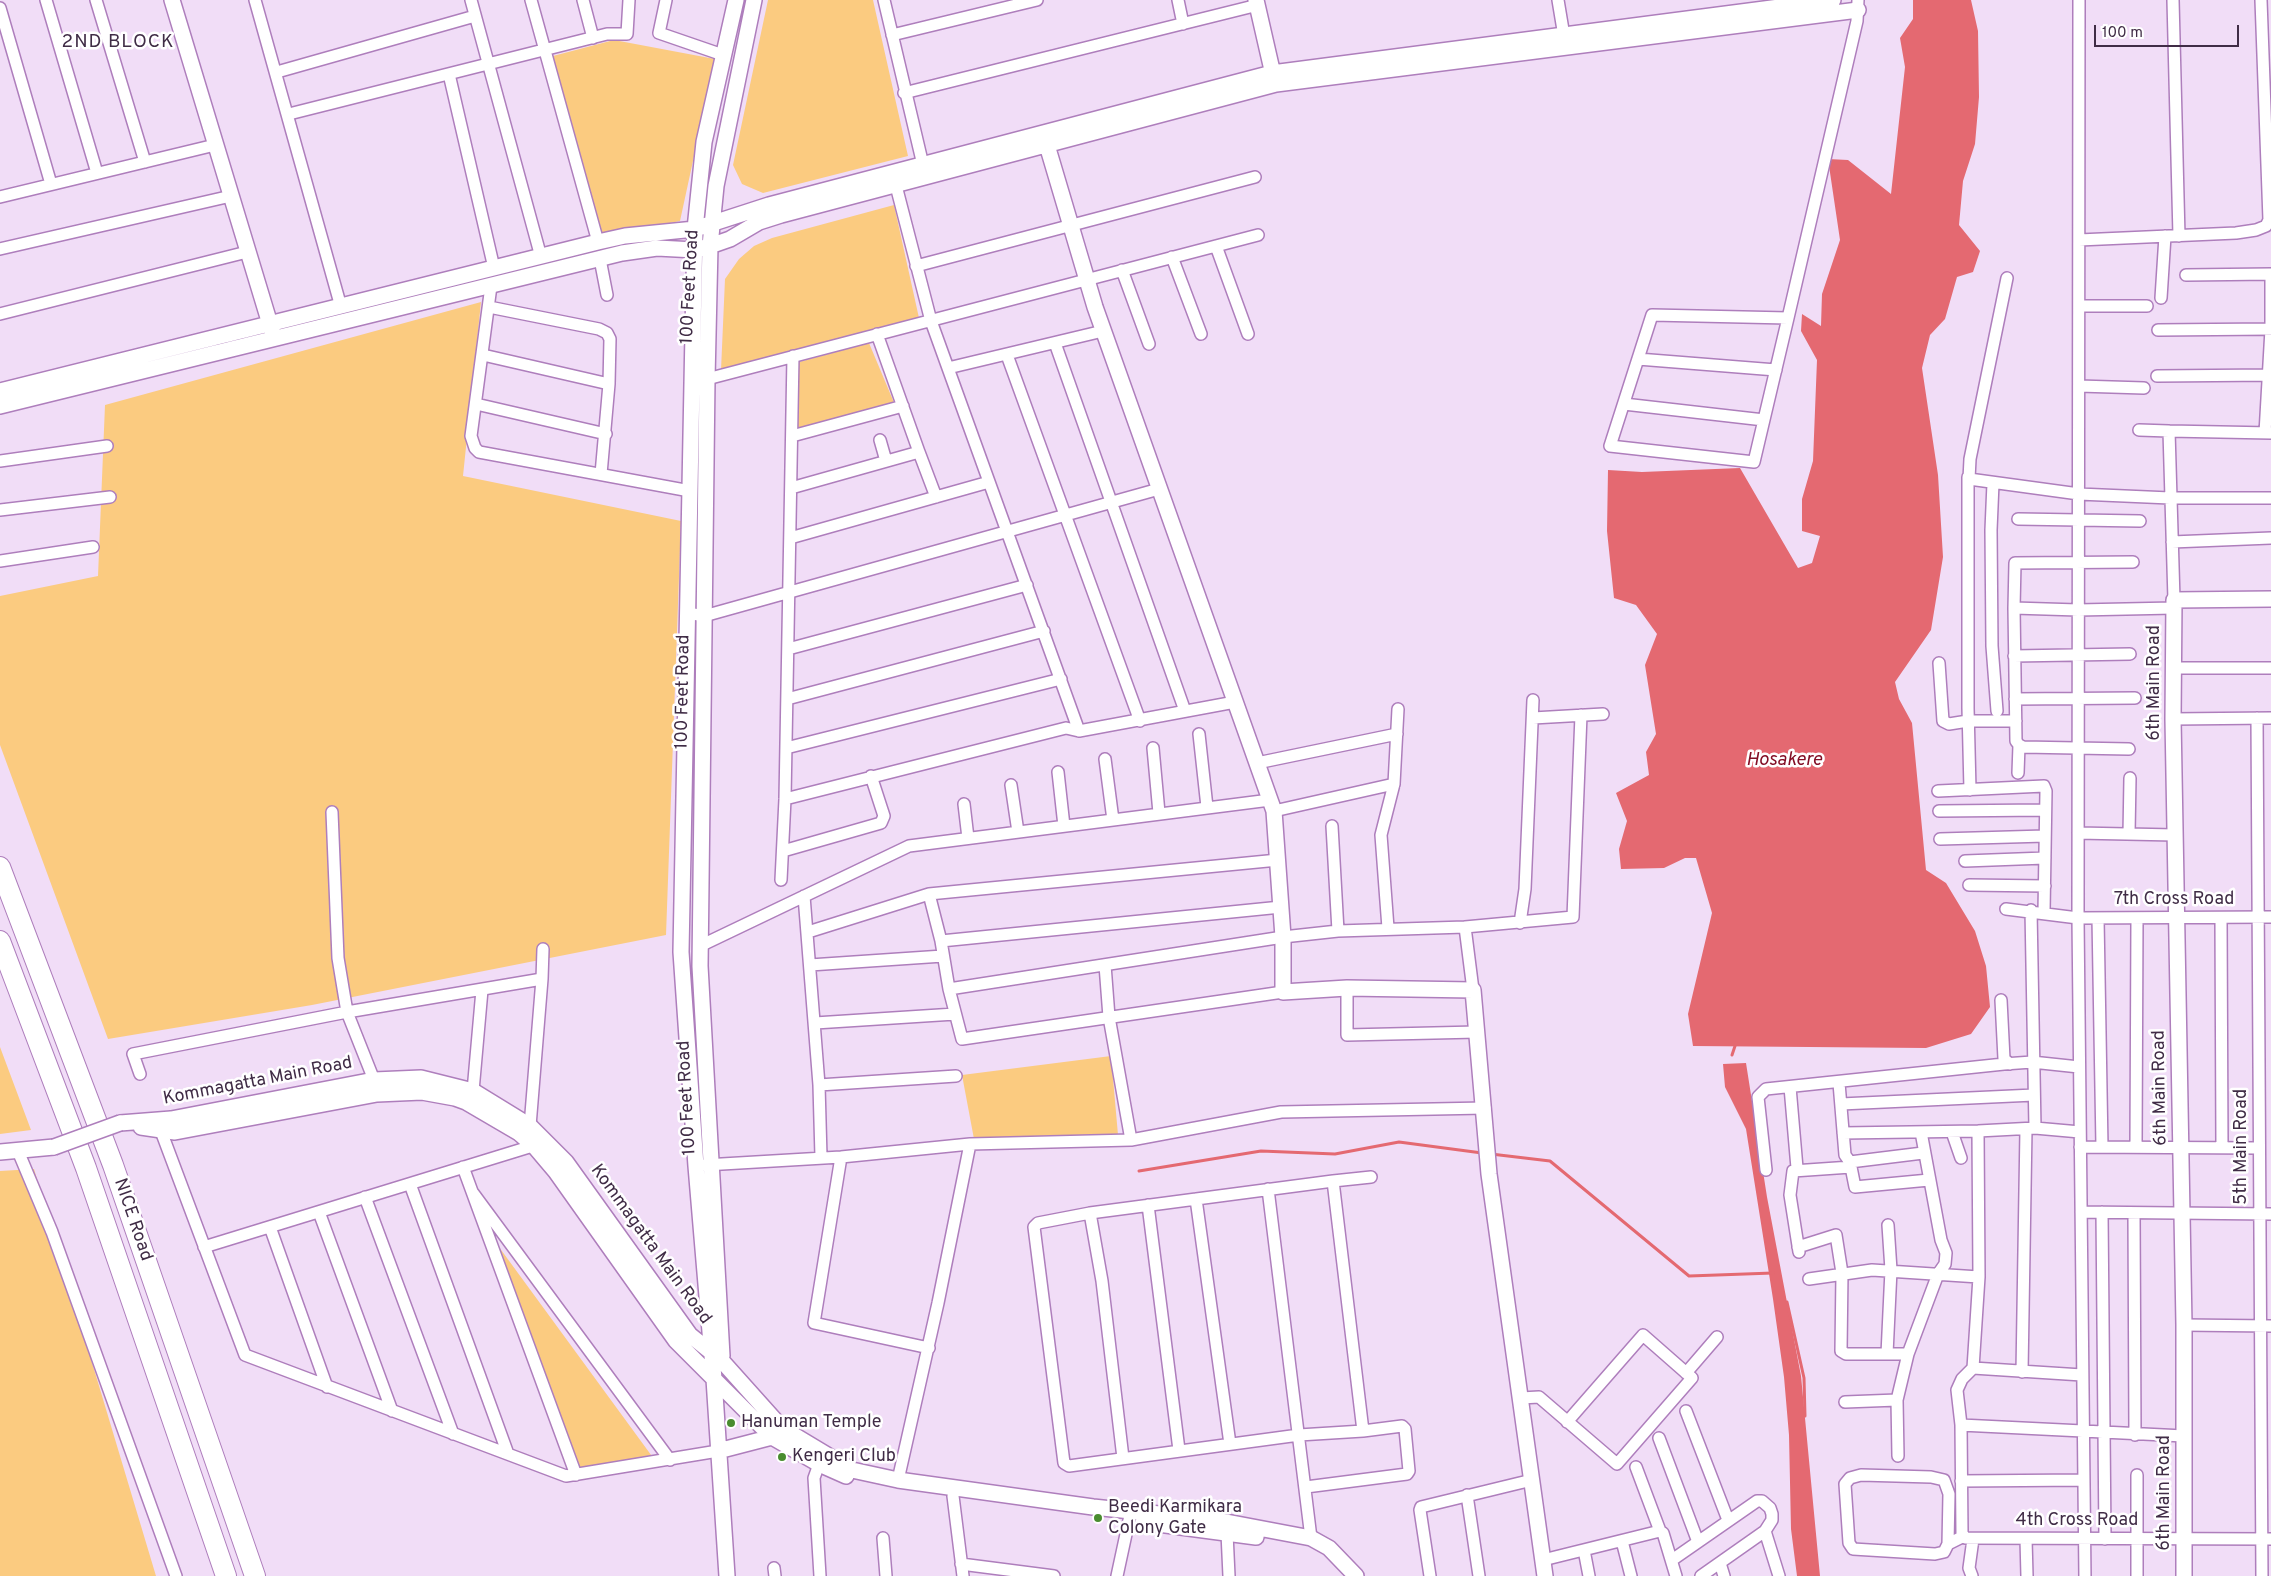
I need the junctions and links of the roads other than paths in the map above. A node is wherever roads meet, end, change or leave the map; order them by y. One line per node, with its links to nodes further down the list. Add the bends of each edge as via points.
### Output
1 (46, 0): 40 (street)
2 (172, 0): 37 (street)
3 (256, 0): 31 (street)
4 (471, 0): 23 (street)
5 (532, 0): 28 (street)
6 (583, 0): 26 (street)
7 (629, 0): 26 (street, via 627,34)
8 (666, 0): 29 (street, via 659,33)
9 (736, 0): 29 (street, 100 Feet Road)
10 (754, 0): 46 (street, 100 Feet Road, via 716,186)
11 (884, 0): 25 (street)
12 (1037, 0): 25 (street)
13 (1178, 0): 24 (street)
14 (1558, 0): 27 (street)
15 (1833, 0): 27 (street)
16 (2079, 0): 52 (street)
17 (2173, 0): 51 (street)
18 (2260, 0): 51 (street, via 2269,220 2266,226 2256,230)
19 (99, 1): 38 (street)
20 (1257, 3): 24 (street); 33 (street)
21 (1858, 5): 27 (street); 76 (street)
22 (0, 8): 43 (street)
23 (475, 16): 30 (street); 31 (street)
24 (1183, 24): 34 (street)
25 (892, 35): 34 (street)
26 (593, 38): 28 (street)
27 (1565, 41): 33 (street)
28 (546, 50): 30 (street); 53 (street)
29 (723, 55): 48 (street, 100 Feet Road, via 704,142)
30 (488, 64): 32 (street); 59 (street)
31 (277, 72): 35 (street)
32 (449, 74): 35 (street); 63 (street)
33 (1274, 79): 36 (street)
34 (904, 93): 39 (street)
35 (289, 114): 73 (street)
36 (1045, 139): 39 (street); 42 (street); 47 (street)
37 (216, 145): 38 (street); 44 (street)
38 (145, 162): 40 (street)
39 (923, 165): 42 (street)
40 (97, 173): 43 (street)
41 (1255, 177): 47 (street)
42 (894, 178): 46 (street); 54 (street, via 759,222 730,239); 62 (street)
43 (51, 184): 45 (street)
44 (231, 196): 56 (street); 58 (street)
45 (0, 197)
46 (713, 222): 48 (street); 54 (street, 100 Feet Road)
47 (1071, 226): 62 (street); 67 (street)
48 (695, 229): 53 (street); 57 (street, 100 Feet Road)
49 (1258, 235): 55 (street)
50 (2165, 236): 51 (street); 52 (street); 70 (street)
51 (2179, 236)
52 (2079, 240): 71 (street)
53 (598, 242): 59 (street)
54 (710, 246): 57 (street); 95 (street, 100 Feet Road)
55 (1216, 246): 60 (street); 84 (street)
56 (0, 249)
57 (695, 250): 61 (street, via 657,248); 121 (street, 100 Feet Road)
58 (247, 252): 75 (street); 80 (street)
59 (541, 257): 63 (street)
60 (1172, 258): 64 (street); 83 (street)
61 (600, 259): 68 (street); 69 (street)
62 (916, 266): 77 (street)
63 (494, 268): 73 (street)
64 (1122, 270): 67 (street); 86 (street)
65 (2186, 275): 78 (street, via 2271,274)
66 (2007, 278): 116 (street)
67 (1087, 280): 77 (street); 81 (street)
68 (491, 286): 74 (street); 80 (street)
69 (607, 295)
70 (2161, 298)
71 (2079, 306): 72 (street); 97 (street)
72 (2147, 306)
73 (341, 307): 80 (street)
74 (489, 307): 87 (street); 96 (street, via 599,329 607,334 610,339)
75 (0, 314)
76 (1788, 318): 90 (street, via 1652,315); 92 (street)
77 (931, 321): 82 (street); 91 (street)
78 (2271, 329): 79 (street); 93 (street)
79 (2158, 330)
80 (272, 332): 99 (street); 102 (street)
81 (1103, 332): 85 (street); 120 (street)
82 (878, 334): 89 (street); 103 (street)
83 (1201, 334)
84 (1248, 334)
85 (1055, 343): 88 (street); 127 (street)
86 (1149, 344)
87 (483, 355): 96 (street); 100 (street)
88 (1007, 355): 91 (street); 129 (street)
89 (793, 356): 95 (street); 109 (street)
90 (1638, 360): 92 (street); 101 (street)
91 (948, 368): 117 (street)
92 (1776, 370): 104 (street)
93 (2270, 375): 94 (street); 107 (street)
94 (2157, 376)
95 (706, 379): 148 (street, 100 Feet Road)
96 (609, 384): 108 (street)
97 (2079, 386): 98 (street); 122 (street)
98 (2144, 388)
99 (0, 391)
100 (476, 404): 108 (street); 115 (street, via 471,436 473,446 479,452)
101 (1624, 404): 104 (street); 104 (street, via 1610,446 1754,462)
102 (0, 406)
103 (903, 406): 109 (street); 112 (street)
104 (1764, 420)
105 (2139, 430): 106 (street)
106 (2169, 431): 107 (street); 125 (street)
107 (2268, 433)
108 (606, 434): 115 (street)
109 (792, 436): 119 (street)
110 (880, 440): 114 (street)
111 (108, 446): 113 (street)
112 (919, 452): 114 (street); 124 (street)
113 (0, 461)
114 (886, 461): 119 (street)
115 (602, 474): 121 (street)
116 (1968, 478): 118 (street); 174 (street)
117 (989, 482): 124 (street); 133 (street)
118 (1993, 483): 122 (street); 166 (street, via 1992,646)
119 (791, 488): 134 (street)
120 (1158, 489): 127 (street); 163 (street)
121 (690, 490): 147 (street, 100 Feet Road)
122 (2079, 494): 125 (street); 131 (street)
123 (110, 497): 128 (street)
124 (936, 497): 134 (street)
125 (2170, 498): 126 (street); 136 (street)
126 (2271, 498)
127 (1111, 502): 129 (street); 165 (street)
128 (0, 510)
129 (1065, 515): 133 (street); 173 (street)
130 (2018, 519): 131 (street)
131 (2079, 520): 132 (street); 140 (street)
132 (2140, 520)
133 (1008, 531): 141 (street); 142 (street)
134 (790, 538): 142 (street)
135 (2271, 538): 136 (street)
136 (2172, 542): 144 (street)
137 (93, 547): 138 (street)
138 (0, 561)
139 (2133, 562): 140 (street)
140 (2078, 563): 145 (street, via 2015,563); 146 (street)
141 (1027, 585): 149 (street); 150 (street)
142 (789, 592): 148 (street); 150 (street)
143 (2271, 599): 144 (street)
144 (2174, 604): 146 (street); 155 (street, 6th Main Road)
145 (2014, 608): 146 (street); 152 (street)
146 (2078, 610): 153 (street)
147 (688, 613): 148 (street); 296 (street, 100 Feet Road, via 682,952)
148 (704, 616): 241 (street, 100 Feet Road)
149 (1044, 632): 157 (street); 160 (street)
150 (788, 649): 160 (street)
151 (2130, 654): 153 (street)
152 (2014, 656): 153 (street); 161 (street)
153 (2078, 656): 158 (street)
154 (1940, 663): 174 (street, via 1942,721 1949,724)
155 (2173, 668): 156 (street); 172 (street, 6th Main Road)
156 (2271, 668)
157 (1061, 679): 176 (street); 181 (street)
158 (2078, 698): 159 (street); 161 (street); 180 (street)
159 (2135, 698)
160 (787, 699): 181 (street)
161 (2015, 699): 175 (street)
162 (1534, 700): 169 (street)
163 (1235, 702): 165 (street); 185 (street)
164 (1398, 709): 178 (street)
165 (1185, 711): 173 (street)
166 (1997, 711)
167 (1603, 714): 168 (street)
168 (1581, 716): 169 (street); 233 (street, via 1573,917)
169 (1533, 718): 233 (street, via 1525,888)
170 (2257, 718): 171 (street); 172 (street); 226 (street, 5th Main Road)
171 (2271, 718)
172 (2173, 719): 208 (street, 6th Main Road)
173 (1140, 720): 176 (street)
174 (1968, 721): 175 (street); 192 (street)
175 (2016, 721): 179 (street)
176 (1079, 731): 188 (street, via 1066,728)
177 (1199, 734): 197 (street)
178 (1396, 734): 185 (street); 190 (street)
179 (2019, 745): 180 (street); 187 (street)
180 (2078, 747): 183 (street); 206 (street)
181 (786, 748): 194 (street)
182 (1153, 748): 201 (street)
183 (2129, 749)
184 (1105, 759): 202 (street)
185 (1257, 763): 196 (street)
186 (1058, 772): 203 (street)
187 (2018, 772)
188 (872, 776): 194 (street); 212 (street, via 884,816 881,823)
189 (2130, 778): 207 (street)
190 (1394, 784): 196 (street); 235 (street, via 1381,835)
191 (1011, 785): 205 (street)
192 (1970, 790): 193 (street); 198 (street, via 2044,786)
193 (1938, 791)
194 (785, 799): 212 (street)
195 (964, 804): 210 (street)
196 (1272, 805): 197 (street); 214 (street)
197 (1207, 807): 201 (street)
198 (2046, 810): 199 (street); 209 (street)
199 (1939, 811)
200 (332, 812): 253 (street, via 338,958)
201 (1159, 813): 202 (street)
202 (1113, 820): 203 (street)
203 (1064, 826): 205 (street)
204 (1332, 826): 236 (street)
205 (1018, 832): 210 (street)
206 (2078, 833): 207 (street); 228 (street)
207 (2129, 834): 208 (street)
208 (2175, 835): 232 (street, 6th Main Road)
209 (2045, 836): 211 (street); 213 (street)
210 (968, 838): 221 (street, via 909,846)
211 (1940, 839)
212 (783, 851): 217 (street)
213 (2045, 858): 215 (street); 219 (street)
214 (1278, 860): 220 (street); 222 (street)
215 (1965, 861)
216 (0, 867): 395 (highway, NICE Road, via 113,1165)
217 (781, 880)
218 (1969, 884): 219 (street)
219 (2044, 886): 225 (street)
220 (928, 894): 237 (street); 240 (street)
221 (804, 896): 237 (street); 241 (street)
222 (1281, 907): 238 (street); 240 (street)
223 (2006, 909): 224 (street, 7th Cross Road)
224 (2031, 910): 225 (street, 7th Cross Road); 258 (street)
225 (2044, 912): 228 (street, 7th Cross Road)
226 (2258, 917): 227 (street, 7th Cross Road); 231 (street, 7th Cross Road); 288 (street, 5th Main Road)
227 (2271, 917)
228 (2078, 918): 229 (street, 7th Cross Road); 260 (street)
229 (2098, 918): 230 (street, 7th Cross Road); 285 (street)
230 (2137, 918): 232 (street, 7th Cross Road); 283 (street)
231 (2221, 918): 232 (street, 7th Cross Road); 287 (street)
232 (2176, 919): 286 (street, 6th Main Road)
233 (1520, 923): 234 (street)
234 (1465, 927): 235 (street); 250 (street)
235 (1388, 928): 236 (street)
236 (1338, 931): 238 (street)
237 (808, 932): 244 (street)
238 (1283, 937): 245 (street); 251 (street)
239 (0, 941): 394 (highway, NICE Road, via 86,1168)
240 (941, 941): 243 (street)
241 (700, 946): 296 (street, 100 Feet Road)
242 (543, 949): 246 (street)
243 (943, 956): 244 (street); 248 (street)
244 (810, 964): 256 (street)
245 (1105, 965): 248 (street); 255 (street)
246 (542, 980): 249 (street); 274 (street)
247 (1347, 988): 250 (street); 251 (street); 257 (street, via 1347,1035)
248 (949, 989): 254 (street)
249 (482, 990): 253 (street); 267 (street)
250 (1473, 990): 257 (street)
251 (1283, 992): 255 (street)
252 (2001, 1000): 259 (street, via 2004,1059)
253 (347, 1012): 261 (street, via 133,1054); 263 (street)
254 (955, 1014): 255 (street, via 962,1039); 256 (street)
255 (1109, 1017): 280 (street)
256 (815, 1024): 265 (street)
257 (1477, 1032): 270 (street)
258 (2032, 1062): 259 (street); 260 (street); 268 (street)
259 (2010, 1064): 264 (street)
260 (2079, 1067): 278 (street)
261 (140, 1074)
262 (956, 1076): 265 (street)
263 (374, 1080): 267 (street, Kommagatta Main Road, via 421,1078); 271 (street, Kommagatta Main Road, via 171,1119)
264 (1839, 1083): 266 (street); 269 (street)
265 (820, 1085): 292 (street)
266 (1790, 1087): 298 (street); 299 (street, via 1766,1089 1758,1097)
267 (473, 1091): 274 (street, Kommagatta Main Road)
268 (2034, 1095): 269 (street); 272 (street)
269 (1841, 1104): 279 (street)
270 (1485, 1108): 280 (street, via 1281,1112); 337 (street, via 1489,1174)
271 (120, 1123): 273 (street, Kommagatta Main Road); 289 (street, Kommagatta Main Road, bridge, via 54,1147)
272 (2030, 1128): 275 (street); 278 (street); 332 (street)
273 (161, 1130): 274 (street, Kommagatta Main Road, via 175,1132 377,1094 422,1092 466,1102); 318 (street)
274 (526, 1131): 281 (street, Kommagatta Main Road)
275 (1978, 1131): 277 (street); 322 (street)
276 (1921, 1132): 277 (street); 279 (street); 291 (street)
277 (1952, 1132): 294 (street)
278 (2080, 1132): 284 (street)
279 (1843, 1133): 295 (street, via 1844,1155)
280 (1131, 1140): 282 (street)
281 (540, 1144): 297 (street); 330 (street, Kommagatta Main Road, via 566,1162 690,1335); 335 (street, Kommagatta Main Road, via 556,1172 676,1341)
282 (970, 1144): 293 (street); 327 (street)
283 (2136, 1146): 285 (street); 286 (street)
284 (2080, 1147): 285 (street); 310 (street)
285 (2102, 1147)
286 (2182, 1147): 287 (street); 314 (street, 6th Main Road)
287 (2222, 1148): 288 (street)
288 (2259, 1148): 315 (street, 5th Main Road)
289 (18, 1151): 290 (street, Kommagatta Main Road); 393 (street, via 52,1232)
290 (0, 1152)
291 (1923, 1153): 295 (street); 301 (street)
292 (821, 1157): 293 (street); 296 (street)
293 (841, 1157): 327 (street, via 814,1323)
294 (1961, 1158)
295 (1851, 1165): 301 (street, via 1855,1187); 320 (street, via 1792,1171 1790,1194 1799,1250 1836,1235)
296 (703, 1166): 330 (street, 100 Feet Road)
297 (463, 1167): 303 (street); 305 (street)
298 (1796, 1168)
299 (1766, 1170)
300 (1371, 1177): 302 (street)
301 (1929, 1180): 321 (street, via 1946,1253 1945,1264)
302 (1333, 1181): 304 (street); 344 (street)
303 (410, 1184): 306 (street); 356 (street)
304 (1268, 1189): 307 (street); 350 (street)
305 (473, 1193): 359 (street); 362 (street)
306 (366, 1197): 309 (street); 348 (street)
307 (1196, 1199): 308 (street); 353 (street)
308 (1148, 1205): 312 (street); 354 (street)
309 (320, 1212): 317 (street); 340 (street)
310 (2081, 1212): 311 (street); 334 (street)
311 (2102, 1212): 313 (street); 347 (street)
312 (1090, 1213): 358 (street, via 1102,1282); 358 (street, via 1038,1223 1034,1227 1064,1463 1069,1466)
313 (2134, 1213): 314 (street); 349 (street)
314 (2182, 1213): 315 (street); 324 (street, 6th Main Road)
315 (2265, 1214): 325 (street, 5th Main Road)
316 (1888, 1226): 319 (street)
317 (270, 1227): 318 (street); 336 (street)
318 (204, 1247): 336 (street, via 244,1355)
319 (1891, 1270): 320 (street); 321 (street); 328 (street)
320 (1842, 1273): 323 (street); 328 (street, via 1841,1351 1846,1354)
321 (1938, 1274): 322 (street); 329 (street)
322 (1979, 1277): 331 (street)
323 (1809, 1279)
324 (2184, 1325): 325 (street); 351 (street, 6th Main Road)
325 (2266, 1326): 384 (street, 5th Main Road)
326 (1717, 1337): 333 (street)
327 (928, 1348): 364 (street)
328 (1888, 1354): 329 (street)
329 (1908, 1354): 338 (street)
330 (717, 1357): 335 (street, 100 Feet Road); 346 (street, Kommagatta Main Road)
331 (1974, 1368): 332 (street); 343 (street, via 1962,1379 1957,1390)
332 (2022, 1372): 334 (street)
333 (1686, 1373): 342 (street, via 1643,1335); 342 (street, via 1692,1378 1616,1464)
334 (2082, 1375): 345 (street)
335 (718, 1384): 346 (street, Kommagatta Main Road); 355 (street, 100 Feet Road)
336 (327, 1386): 340 (street)
337 (1521, 1398): 342 (street, via 1539,1397); 365 (street)
338 (1896, 1400): 339 (street); 357 (street)
339 (1845, 1402)
340 (392, 1411): 348 (street)
341 (1686, 1411): 372 (street)
342 (1567, 1422)
343 (1961, 1425): 345 (street); 367 (street)
344 (1363, 1431): 350 (street); 368 (street, via 1402,1426 1405,1429 1407,1474)
345 (2083, 1431): 347 (street); 366 (street)
346 (777, 1432): 355 (street); 360 (street, Kommagatta Main Road); 364 (street, Kommagatta Main Road, via 852,1470)
347 (2103, 1432): 349 (street); 381 (street)
348 (453, 1434): 356 (street)
349 (2135, 1434): 351 (street)
350 (1299, 1435): 353 (street); 368 (street)
351 (2184, 1436): 383 (street, 6th Main Road)
352 (1659, 1438): 386 (street)
353 (1230, 1444): 354 (street)
354 (1179, 1450): 358 (street)
355 (718, 1451): 359 (street); 396 (street, 100 Feet Road)
356 (508, 1454): 362 (street, via 566,1476)
357 (1898, 1456)
358 (1123, 1458)
359 (670, 1460): 362 (street)
360 (819, 1464): 370 (street, Kommagatta Main Road, via 850,1477 886,1486); 397 (street, via 814,1478)
361 (1636, 1467): 374 (street)
362 (576, 1475)
363 (2137, 1476): 382 (street)
364 (898, 1480): 371 (street, Kommagatta Main Road)
365 (1532, 1480): 369 (street); 389 (street)
366 (2084, 1480): 367 (street); 380 (street)
367 (1961, 1481): 376 (street)
368 (1306, 1487): 378 (street)
369 (1467, 1495): 405 (street, via 1425,1505 1420,1510); 406 (street)
370 (953, 1496): 371 (street, Kommagatta Main Road); 392 (street)
371 (1130, 1515): 375 (street, Kommagatta Main Road); 378 (street, Kommagatta Main Road, via 1216,1520); 401 (street)
372 (1728, 1520): 373 (street, via 1762,1501 1772,1514); 386 (street)
373 (1765, 1531): 391 (street); 413 (street)
374 (1660, 1532): 385 (street); 390 (street)
375 (1227, 1533): 402 (street); 403 (street, Kommagatta Main Road, via 1310,1548 1328,1559)
376 (1968, 1537): 379 (street, 4th Cross Road); 387 (street); 414 (street)
377 (883, 1538): 398 (street)
378 (1311, 1538): 404 (street, Kommagatta Main Road, via 1329,1548)
379 (2026, 1539): 380 (street, 4th Cross Road); 415 (street)
380 (2084, 1539): 381 (street, 4th Cross Road); 416 (street)
381 (2105, 1539): 382 (street, 4th Cross Road)
382 (2137, 1539): 383 (street, 4th Cross Road); 417 (street)
383 (2184, 1539): 384 (street, 4th Cross Road); 418 (street, 6th Main Road)
384 (2266, 1539): 419 (street, 5th Main Road)
385 (1622, 1540): 388 (street); 409 (street)
386 (1698, 1542): 390 (street)
387 (1948, 1544): 387 (street, via 1949,1494 1944,1480 1861,1475 1850,1478 1845,1484 1849,1543 1853,1549 1935,1554 1944,1552)
388 (1584, 1550): 389 (street); 408 (street)
389 (1543, 1560): 407 (street)
390 (1672, 1560): 410 (street)
391 (1720, 1563): 411 (street); 412 (street)
392 (961, 1564): 399 (street); 400 (street)
393 (176, 1576)
394 (226, 1576)
395 (255, 1576)
396 (727, 1576)
397 (820, 1576)
398 (886, 1576)
399 (963, 1576)
400 (1054, 1576)
401 (1116, 1576)
402 (1229, 1576)
403 (1344, 1576)
404 (1356, 1576)
405 (1430, 1576)
406 (1479, 1576)
407 (1545, 1576)
408 (1589, 1576)
409 (1631, 1576)
410 (1676, 1576)
411 (1701, 1576)
412 (1724, 1576)
413 (1779, 1576)
414 (1972, 1576)
415 (2027, 1576)
416 (2085, 1576)
417 (2137, 1576)
418 (2184, 1576)
419 (2262, 1576)

